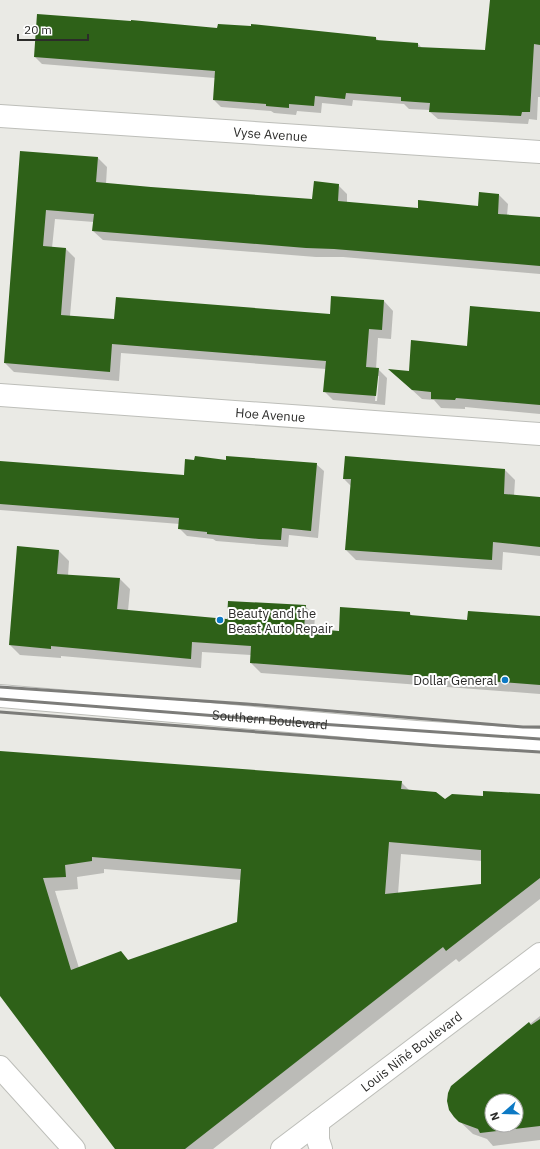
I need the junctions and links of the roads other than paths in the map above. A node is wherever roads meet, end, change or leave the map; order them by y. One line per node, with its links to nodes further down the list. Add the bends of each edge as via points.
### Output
1 (0, 116): 2 (street, Vyse Avenue)
2 (540, 152)
3 (0, 395): 4 (street, Hoe Avenue)
4 (540, 434)
5 (0, 696): 6 (street, Southern Boulevard, via 416,732)
6 (540, 740)
7 (540, 954): 9 (street, Louis Niñé Boulevard)
8 (0, 1067): 10 (street)
9 (318, 1122): 11 (street, Louis Niñé Boulevard); 12 (street)
10 (74, 1149)
11 (282, 1149)
12 (321, 1149)

